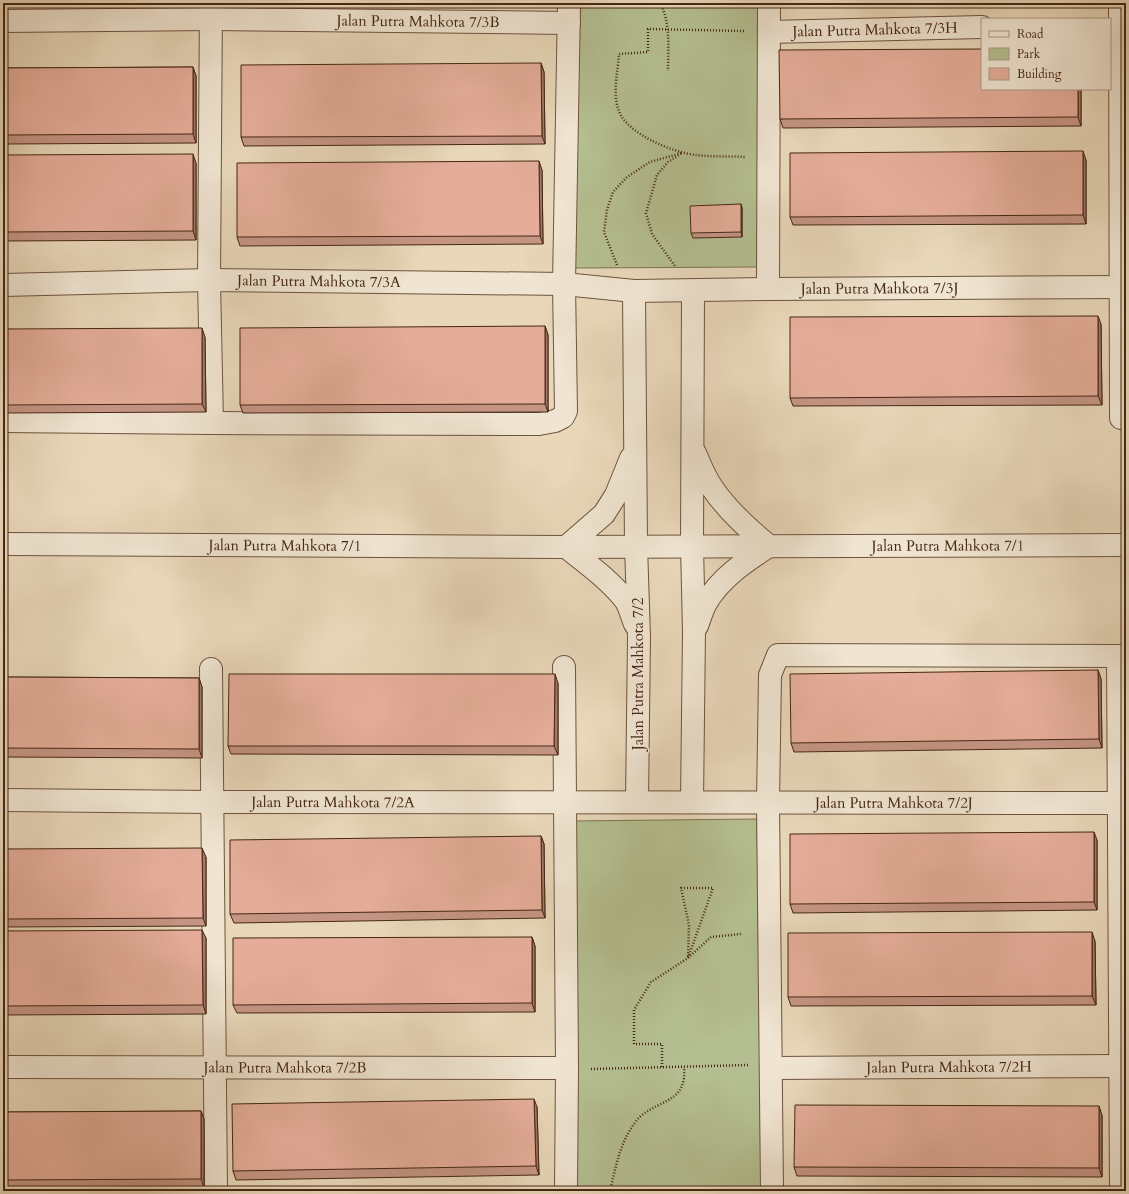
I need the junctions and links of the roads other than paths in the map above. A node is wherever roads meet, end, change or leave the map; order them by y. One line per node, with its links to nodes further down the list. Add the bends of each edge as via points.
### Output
1 (769, 3): 8 (street)
2 (1120, 3): 6 (street)
3 (211, 11): 4 (street, Jalan Putra Mahkota 7/3B); 5 (street, Jalan Putra Mahkota 7/3B); 9 (street)
4 (569, 13): 10 (street)
5 (3, 21)
6 (1119, 25): 12 (street)
7 (981, 27): 8 (street, Jalan Putra Mahkota 7/3H)
8 (769, 32): 13 (street)
9 (210, 280): 10 (street, Jalan Putra Mahkota 7/3A); 11 (street, Jalan Putra Mahkota 7/3A); 18 (street)
10 (564, 284): 14 (street, Jalan Putra Mahkota 7/3A); 18 (street, via 566,411 563,417 555,421 539,424)
11 (3, 285)
12 (1124, 287): 13 (street, Jalan Putra Mahkota 7/3J); 16 (street)
13 (768, 289): 15 (street, Jalan Putra Mahkota 7/3J)
14 (634, 291): 15 (street, Jalan Putra Mahkota 7/3J); 19 (street, Jalan Putra Mahkota 7/2)
15 (693, 291): 20 (street)
16 (1121, 418)
17 (3, 421): 18 (street)
18 (212, 423)
19 (635, 446): 23 (street, Jalan Putra Mahkota 7/2); 26 (street, via 616,495 604,514)
20 (692, 448): 24 (street); 25 (street, via 712,488 731,511)
21 (3, 544): 26 (street, Jalan Putra Mahkota 7/1)
22 (1126, 545): 25 (street, Jalan Putra Mahkota 7/1)
23 (636, 546): 24 (street, Jalan Putra Mahkota 7/1); 26 (street, Jalan Putra Mahkota 7/1); 28 (street, Jalan Putra Mahkota 7/2)
24 (692, 546): 25 (street, Jalan Putra Mahkota 7/1); 27 (street)
25 (769, 546): 27 (street, via 746,561 714,590)
26 (566, 547): 28 (street, via 604,578 626,602)
27 (694, 632): 37 (street)
28 (639, 637): 35 (street, Jalan Putra Mahkota 7/2)
29 (1122, 656): 38 (street, via 778,655 770,675); 39 (street)
30 (564, 666): 34 (street)
31 (211, 669): 33 (street)
32 (3, 800): 33 (street, Jalan Putra Mahkota 7/2A)
33 (212, 802): 34 (street, Jalan Putra Mahkota 7/2A); 43 (street)
34 (565, 802): 35 (street, Jalan Putra Mahkota 7/2A); 44 (street)
35 (638, 802): 36 (street, Jalan Putra Mahkota 7/2A)
36 (662, 802): 37 (street, Jalan Putra Mahkota 7/2J)
37 (692, 802): 38 (street, Jalan Putra Mahkota 7/2J)
38 (768, 802): 39 (street, Jalan Putra Mahkota 7/2J); 40 (street)
39 (1122, 803): 41 (street)
40 (762, 1066): 41 (street, Jalan Putra Mahkota 7/2H); 47 (street)
41 (1123, 1066): 48 (street)
42 (3, 1067): 43 (street, Jalan Putra Mahkota 7/2B)
43 (216, 1067): 44 (street, Jalan Putra Mahkota 7/2B); 45 (street)
44 (577, 1068): 46 (street)
45 (216, 1191)
46 (566, 1191)
47 (772, 1191)
48 (1121, 1191)

